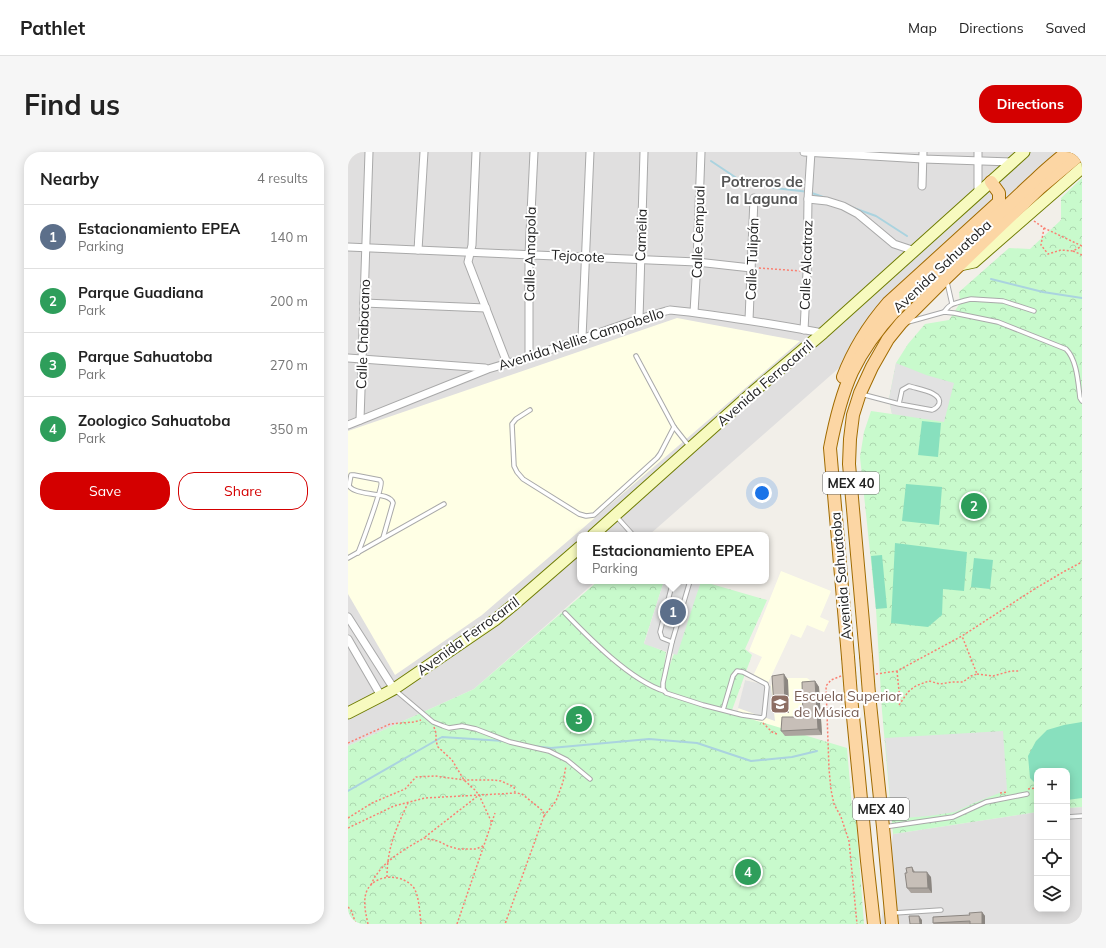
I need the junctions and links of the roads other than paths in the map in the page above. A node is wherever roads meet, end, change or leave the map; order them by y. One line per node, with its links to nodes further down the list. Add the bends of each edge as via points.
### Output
1 (369, 152): 27 (street, Calle Chabacano)
2 (424, 152): 28 (street)
3 (476, 152): 30 (street)
4 (534, 152): 31 (street, Calle Amapola)
5 (590, 152): 32 (street)
6 (644, 152): 33 (street, Camelia)
7 (701, 152): 34 (street, Calle Cempual)
8 (804, 152): 9 (street)
9 (811, 152): 14 (street); 24 (street, Calle Alcatraz)
10 (978, 152): 16 (street)
11 (1024, 152): 17 (street, Avenida Sahuatoba)
12 (1067, 152): 20 (main road, Avenida Sahuatoba / MEX 40)
13 (1082, 153): 20 (main road, Avenida Sahuatoba / MEX 40)
14 (866, 154): 15 (street)
15 (923, 156): 16 (street); 21 (street)
16 (977, 161): 17 (street); 22 (street)
17 (1012, 162): 19 (street, Avenida Sahuatoba)
18 (1082, 168): 35 (street, via 974,262)
19 (991, 182): 22 (street, Avenida Sahuatoba); 64 (main road, via 998,194 999,202 888,303 861,338 849,361 830,416 827,430)
20 (1037, 184): 35 (main road, Avenida Sahuatoba / MEX 40); 64 (main road, Avenida Sahuatoba / MEX 40, via 901,303 878,330 852,372 836,416)
21 (922, 186)
22 (978, 194): 25 (street, Avenida Sahuatoba)
23 (754, 198): 36 (street, Calle Tulipán)
24 (808, 199): 29 (street, via 843,206 858,214 894,244); 47 (street, Calle Alcatraz)
25 (936, 232): 29 (street, Avenida Ferrocarril)
26 (348, 247): 27 (street, Tejocote)
27 (365, 248): 28 (street, Tejocote); 38 (street, Calle Chabacano)
28 (418, 250): 30 (street, Tejocote)
29 (915, 251): 48 (street, Avenida Ferrocarril)
30 (470, 253): 31 (street, Tejocote); 40 (street, via 468,262)
31 (529, 254): 32 (street, Tejocote); 51 (street, Calle Amapola)
32 (585, 257): 33 (street, Tejocote); 49 (street)
33 (640, 259): 34 (street, Tejocote); 44 (street, Camelia)
34 (697, 262): 36 (street, Tejocote); 42 (street, Calle Cempual)
35 (960, 265): 37 (main road, Avenida Sahuatoba / MEX 40)
36 (751, 268): 45 (street, Calle Tulipán)
37 (946, 278): 39 (lane); 46 (main road, Avenida Sahuatoba / MEX 40)
38 (364, 303): 40 (street); 53 (street, Calle Chabacano)
39 (952, 304): 41 (lane, via 971,299 995,300); 43 (lane)
40 (486, 308): 54 (street)
41 (1034, 311)
42 (694, 312): 44 (street, Avenida Nellie Campobello, via 670,310); 45 (street, Avenida Nellie Campobello)
43 (944, 312): 46 (lane); 57 (lane, via 998,322 1066,348 1074,360)
44 (639, 319): 49 (street, Avenida Nellie Campobello)
45 (749, 320): 47 (street, Avenida Nellie Campobello)
46 (901, 323): 56 (main road, Avenida Sahuatoba / MEX 40, via 888,339)
47 (804, 330): 48 (street, Avenida Nellie Campobello)
48 (823, 333): 63 (street, Avenida Ferrocarril)
49 (582, 338): 51 (street, Avenida Nellie Campobello)
50 (636, 356): 62 (lane)
51 (529, 357): 54 (street, Avenida Nellie Campobello)
52 (348, 358): 53 (street)
53 (362, 359): 55 (street); 60 (street, Calle Chabacano)
54 (507, 363): 55 (street, Avenida Nellie Campobello)
55 (488, 369): 60 (street, Avenida Nellie Campobello)
56 (860, 393): 58 (lane); 89 (main road, Avenida Sahuatoba / MEX 40, bridge, via 853,415 849,464)
57 (1082, 401)
58 (899, 404): 58 (lane, via 932,410 936,409 939,401 934,393 909,386 902,390)
59 (530, 410): 62 (lane, via 512,424 517,472 523,479 586,516 594,515 657,458)
60 (360, 420): 61 (street, Avenida Nellie Campobello)
61 (348, 425)
62 (674, 427): 63 (lane)
63 (690, 447): 67 (street, Avenida Ferrocarril)
64 (830, 448): 92 (main road, Avenida Sahuatoba / MEX 40, bridge)
65 (378, 495): 65 (lane, via 382,484 380,480 351,475 351,488); 70 (lane, via 391,499 393,503); 72 (lane)
66 (444, 504): 70 (lane)
67 (616, 515): 68 (street, Avenida Ferrocarril); 69 (lane)
68 (596, 532)
69 (630, 532)
70 (384, 538): 72 (lane)
71 (577, 550): 80 (street, Avenida Ferrocarril, via 495,620)
72 (358, 553): 73 (lane)
73 (348, 558)
74 (672, 584): 79 (lane, via 660,632 662,638)
75 (689, 584): 79 (lane)
76 (565, 613): 81 (lane, via 623,667)
77 (349, 620): 80 (street)
78 (348, 639): 82 (street)
79 (672, 642): 81 (lane, via 663,683)
80 (394, 689): 82 (street, Avenida Ferrocarril); 85 (lane, via 433,722 449,728 462,726 476,729 510,742 548,751 567,760)
81 (664, 691): 83 (lane)
82 (381, 696): 84 (street, Avenida Ferrocarril)
83 (723, 710): 83 (lane, via 763,718 766,684 737,671 733,676)
84 (348, 713)
85 (590, 779)
86 (1027, 794): 89 (lane, via 986,802 953,817)
87 (1082, 816): 88 (lane)
88 (1070, 817)
89 (883, 827): 91 (main road, Avenida Sahuatoba / MEX 40)
90 (941, 910): 91 (lane)
91 (891, 919)
92 (874, 924)

